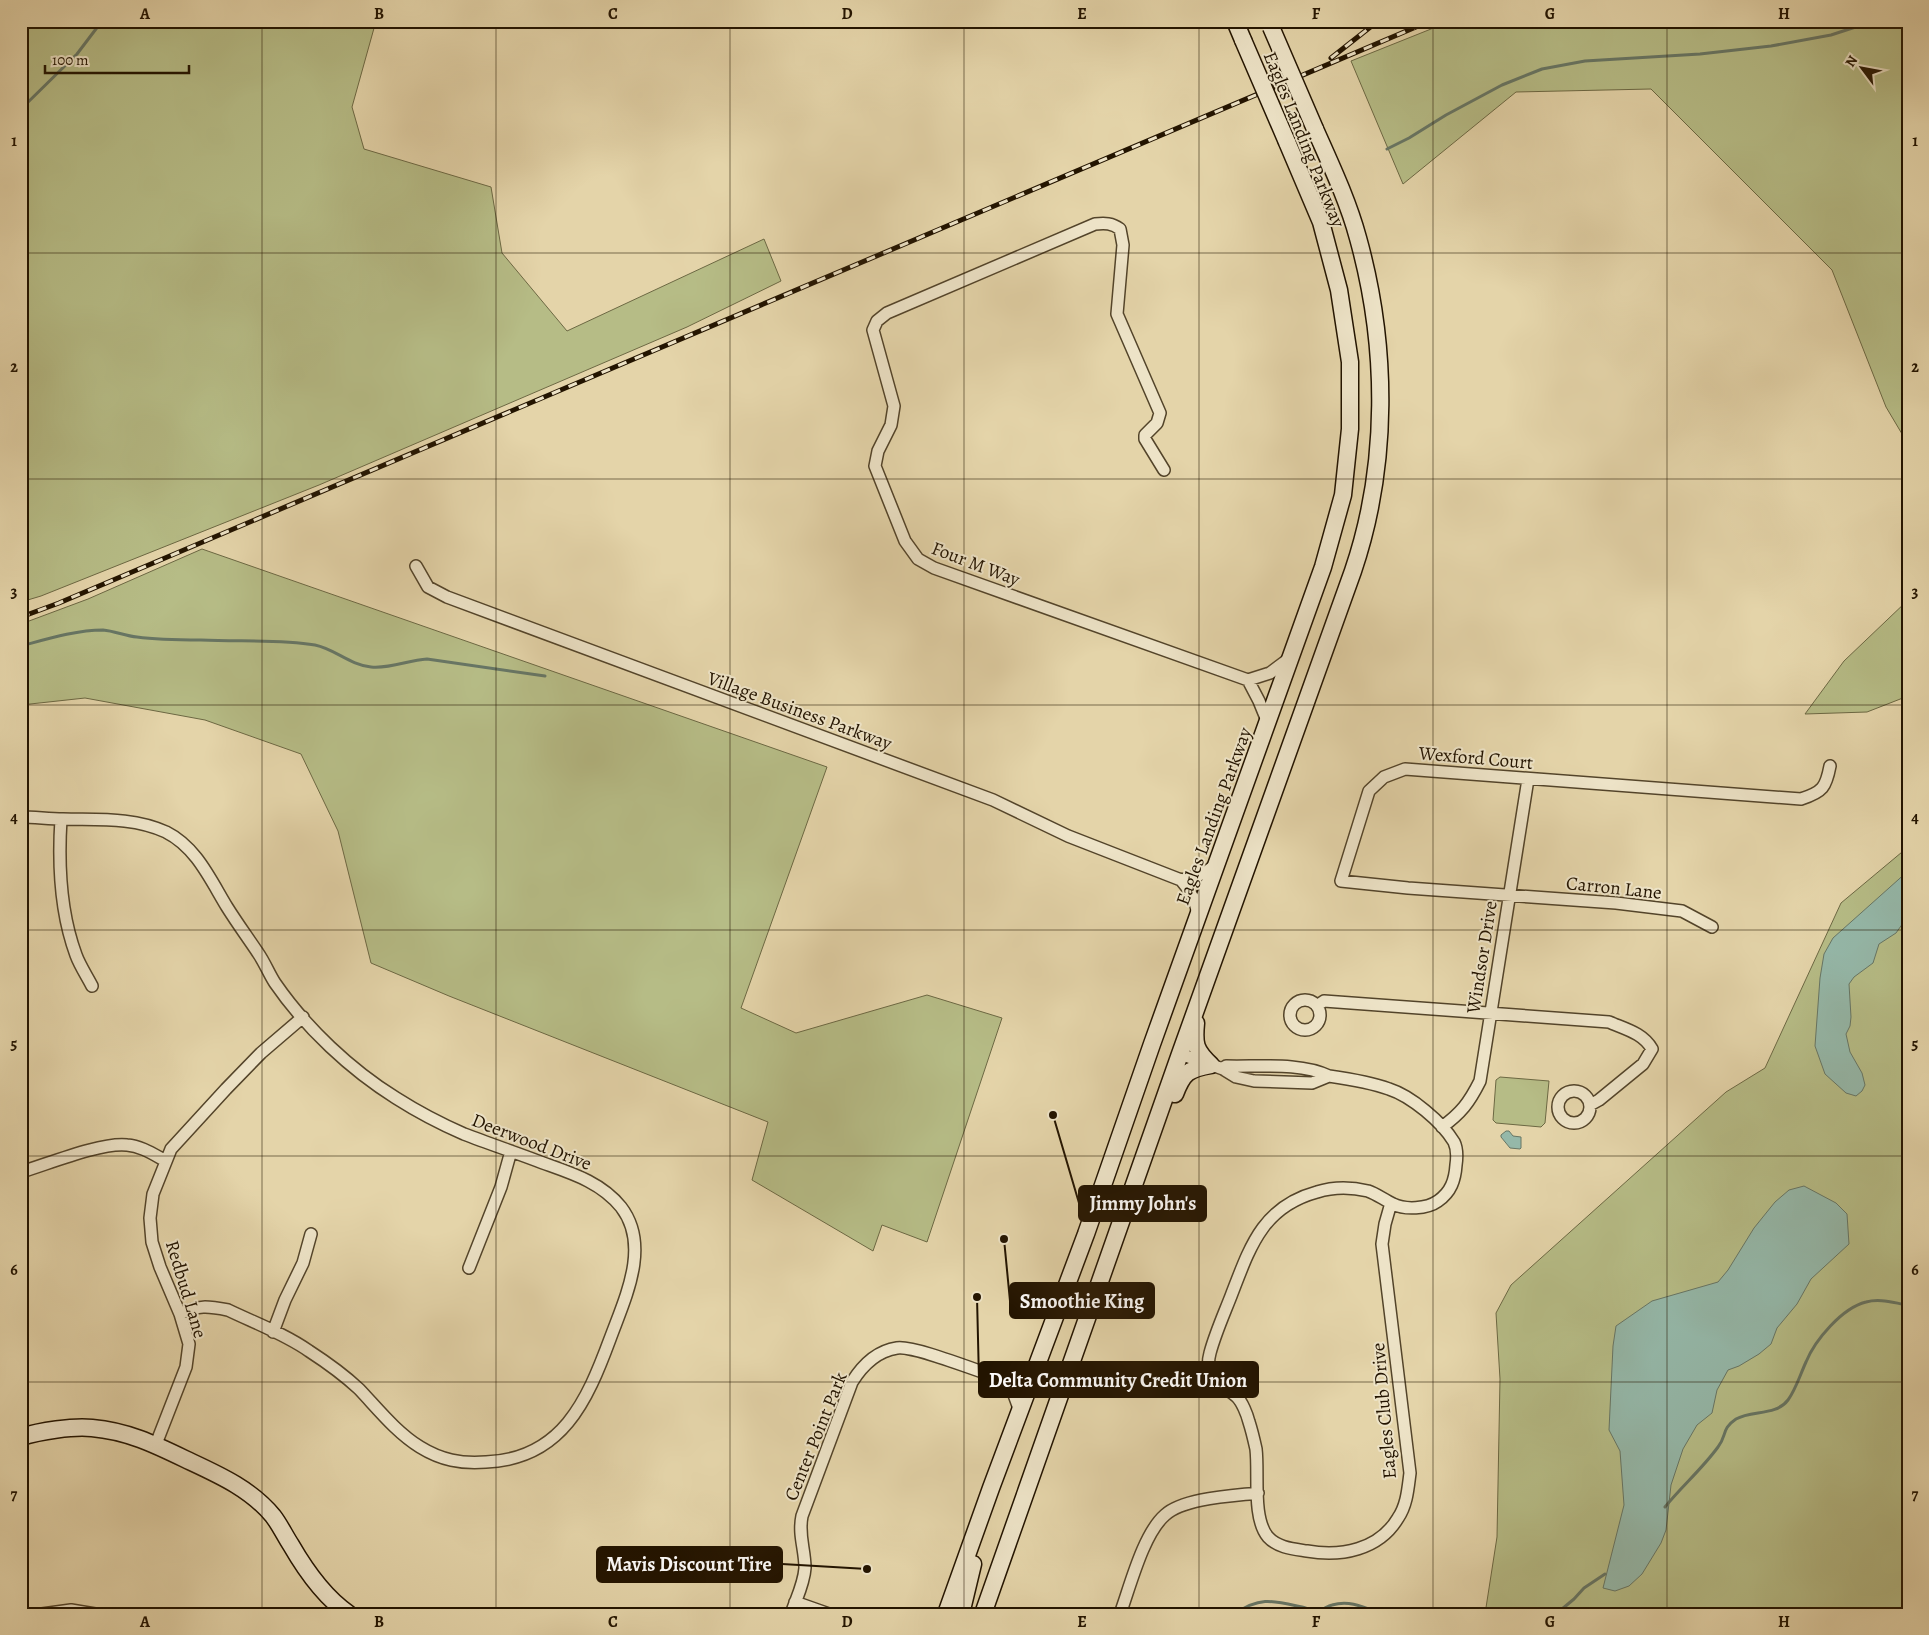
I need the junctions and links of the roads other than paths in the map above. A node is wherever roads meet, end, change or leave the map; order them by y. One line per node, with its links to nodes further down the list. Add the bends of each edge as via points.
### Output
1 (1235, 21): 5 (main road, Eagles Landing Parkway, bridge, via 1321,222 1338,290 1350,362 1350,429 1342,495 1323,567)
2 (1270, 24): 18 (main road, Eagles Landing Parkway, bridge, via 1340,186 1358,237 1372,296 1380,367 1379,440 1372,498 1360,552)
3 (1164, 470): 6 (street, Four M Way, via 1145,439 1160,414 1117,314 1123,245 1120,229 1113,224 1095,224 887,313 877,321 873,330 894,406 891,425 878,451 875,466 905,542 918,558 942,571)
4 (416, 566): 13 (street, Village Business Parkway, via 428,587 447,598 993,800 1068,836)
5 (1291, 658): 6 (street, via 1270,673); 7 (main road, Eagles Landing Parkway)
6 (1248, 680): 7 (street)
7 (1268, 723): 12 (main road, Eagles Landing Parkway)
8 (1830, 766): 9 (street, Wexford Court, via 1826,784 1814,795 1801,799)
9 (1528, 779): 14 (street, Windsor Drive); 14 (street, Wexford Court, via 1406,768 1384,777 1369,791 1340,881)
10 (21, 816): 11 (street, Deerwood Drive)
11 (61, 819): 17 (street, via 58,859 68,930 76,956); 21 (street, Deerwood Drive, via 124,820 144,824 168,833 188,847 260,955 274,982)
12 (1218, 863): 13 (street, via 1195,878); 15 (main road, Eagles Landing Parkway)
13 (1181, 880): 15 (street, via 1196,904)
14 (1508, 895): 16 (street, Carron Lane, via 1682,911); 20 (street, Windsor Drive)
15 (1198, 918): 36 (main road, Eagles Landing Parkway)
16 (1712, 927)
17 (92, 986)
18 (1198, 1004): 22 (main road, Eagles Landing Parkway); 23 (main road, via 1195,1044 1200,1055)
19 (1318, 1005): 20 (street, via 1324,1001)
20 (1491, 1012): 25 (street, via 1609,1022 1637,1033 1648,1043 1652,1049 1643,1064); 26 (street, Windsor Drive, via 1480,1081 1470,1102)
21 (303, 1017): 27 (street, Deerwood Drive, via 349,1065 382,1089 417,1111); 28 (street, Redbud Lane, via 226,1088 171,1149)
22 (1180, 1054): 23 (street); 31 (main road, Eagles Landing Parkway)
23 (1220, 1068): 24 (street, via 1304,1068); 24 (street, via 1258,1074 1272,1083 1312,1082); 31 (main road, via 1189,1071 1181,1078 1150,1166)
24 (1329, 1076): 26 (street, Eagles Club Drive, via 1391,1089 1416,1104)
25 (1590, 1105)
26 (1442, 1127): 30 (street, Eagles Club Drive, via 1455,1144 1456,1152 1455,1177 1448,1192 1423,1208)
27 (511, 1151): 33 (street, via 501,1187); 35 (street, Deerwood Drive, via 586,1179 608,1194 622,1208 636,1242 630,1286 594,1380 581,1406 543,1446 517,1458 492,1462 448,1461 416,1445 336,1370 306,1348)
28 (166, 1161): 29 (street, via 147,1150 109,1144); 34 (street, Redbud Lane, via 153,1194 152,1242)
29 (21, 1172)
30 (1391, 1203): 41 (street, Eagles Club Drive, via 1370,1192 1350,1188 1327,1189 1304,1196 1282,1206 1264,1226 1242,1268 1209,1355 1210,1375 1239,1399 1249,1419 1256,1449); 41 (street, Eagles Club Drive, via 1382,1244 1410,1473 1399,1518 1384,1536 1362,1549 1322,1554 1278,1544 1268,1536 1261,1524)
31 (1126, 1211): 51 (main road, Eagles Landing Parkway)
32 (311, 1234): 35 (street, via 303,1263)
33 (469, 1268)
34 (180, 1314): 35 (street, Deerwood Drive, via 196,1307 215,1307); 40 (street, Redbud Lane, via 189,1344 186,1367)
35 (273, 1332)
36 (1037, 1367): 37 (street); 38 (main road, Eagles Landing Parkway)
37 (1009, 1381): 38 (street); 43 (street, Center Point Park, via 899,1347 886,1351 862,1367 852,1382 802,1516 800,1528 805,1566)
38 (1020, 1411): 42 (main road, Eagles Landing Parkway)
39 (22, 1435): 40 (main road, via 90,1427)
40 (156, 1444): 46 (main road, via 237,1484 258,1500 274,1517 321,1589)
41 (1258, 1493): 52 (street, via 1200,1501 1165,1515 1148,1539)
42 (978, 1524): 49 (main road, Eagles Landing Parkway); 50 (main road, via 971,1575)
43 (795, 1602): 47 (street, Center Point Park); 48 (street)
44 (42, 1614): 45 (street, via 71,1610)
45 (95, 1614)
46 (349, 1614)
47 (791, 1614)
48 (829, 1614)
49 (946, 1614)
50 (961, 1614)
51 (983, 1614)
52 (1120, 1614)

